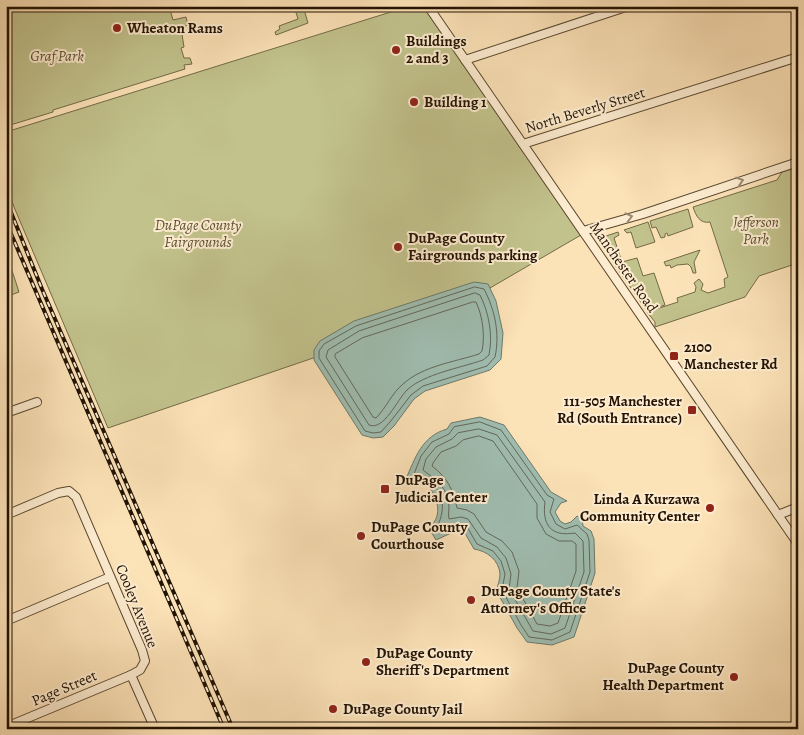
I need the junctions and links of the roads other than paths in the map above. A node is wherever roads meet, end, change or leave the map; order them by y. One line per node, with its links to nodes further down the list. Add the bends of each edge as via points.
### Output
1 (428, 6): 4 (street, Manchester Road)
2 (629, 6): 4 (street)
3 (798, 57): 5 (street, North Beverly Street)
4 (465, 60): 5 (street, Manchester Road)
5 (523, 144): 7 (street, Manchester Road)
6 (798, 162): 7 (street, one-way to 6)
7 (583, 231): 12 (street, Manchester Road)
8 (37, 402): 9 (street)
9 (6, 413)
10 (798, 507): 12 (street)
11 (6, 515): 14 (street, Cooley Avenue, via 58,493 69,492 76,497)
12 (778, 515): 13 (street, Manchester Road)
13 (798, 544)
14 (110, 576): 15 (street); 16 (street, Cooley Avenue, via 142,650 144,660 140,670)
15 (6, 621)
16 (132, 675): 17 (street, Page Street); 18 (street)
17 (6, 727)
18 (156, 729)

